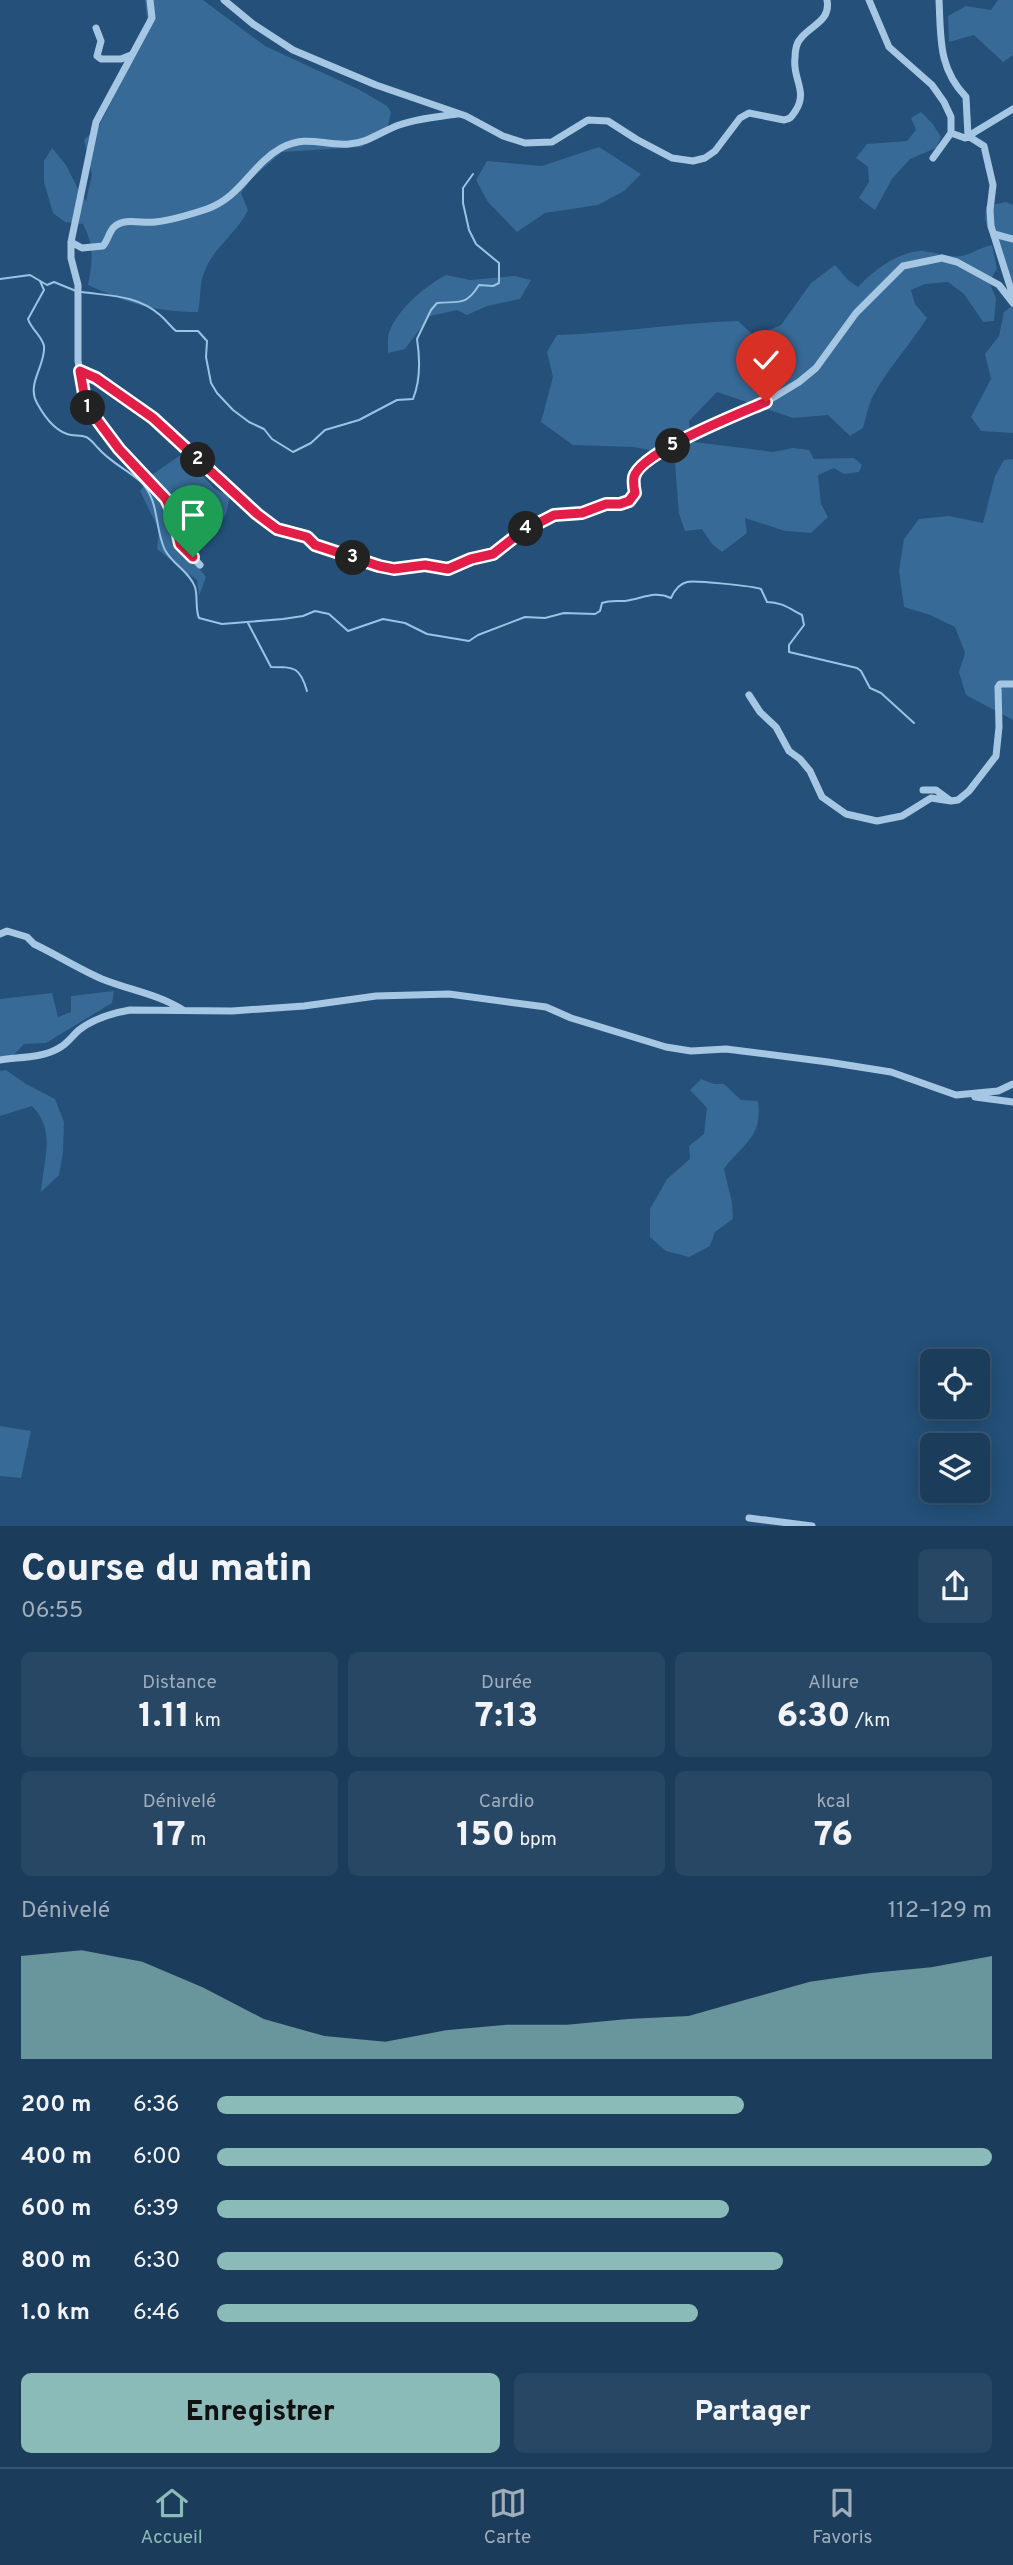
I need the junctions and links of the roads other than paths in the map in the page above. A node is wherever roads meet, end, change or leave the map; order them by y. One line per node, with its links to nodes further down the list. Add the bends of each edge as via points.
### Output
1 (150, 0): 7 (street, via 152,18)
2 (224, 0): 9 (street, via 293,50)
3 (827, 0): 9 (street, via 826,13 803,35 796,51 794,72 801,95 793,114 784,120 749,113 705,158 673,158 608,121 588,120 552,142 525,143)
4 (869, 0): 10 (street, via 889,47 926,79 944,102 951,117)
5 (939, 0): 11 (street, via 946,69 966,97)
6 (96, 28): 7 (street, via 102,41 97,56 101,59)
7 (132, 54): 15 (street, via 96,122)
8 (1013, 109): 11 (street)
9 (460, 114): 15 (street, via 418,119 363,143 293,142 272,154 234,195 218,204 155,222 124,222 115,226 103,246 82,248)
10 (951, 133): 11 (street); 12 (street)
11 (968, 136): 13 (street, via 984,146 988,159)
12 (933, 159)
13 (994, 234): 14 (street); 16 (street)
14 (1013, 239)
15 (71, 242): 18 (street, via 79,296 76,346)
16 (1013, 296)
17 (1013, 303): 18 (street, via 999,285 957,262 942,258 903,266 856,313 816,368 766,402 660,450 634,476 635,493 629,501 554,515 493,554 448,569 379,566 277,529 153,418)
18 (80, 371): 19 (street, via 86,405 166,499 180,544)
19 (200, 565)
20 (1013, 684): 23 (street, via 998,687 996,756 969,791)
21 (749, 695): 23 (street, via 789,751 810,771 822,797 846,814 877,821 902,816 931,798)
22 (923, 790): 23 (street, via 936,790)
23 (951, 801)
24 (0, 934): 25 (street, via 7,931 27,937 99,978 166,999)
25 (183, 1011): 26 (street, via 118,1012 80,1030 49,1053); 28 (street, via 449,994 546,1007 666,1047 734,1050 891,1072)
26 (0, 1060)
27 (1013, 1084): 28 (street, via 998,1091)
28 (957, 1095): 29 (street)
29 (1013, 1102)
30 (749, 1518): 31 (street)
31 (813, 1525)

